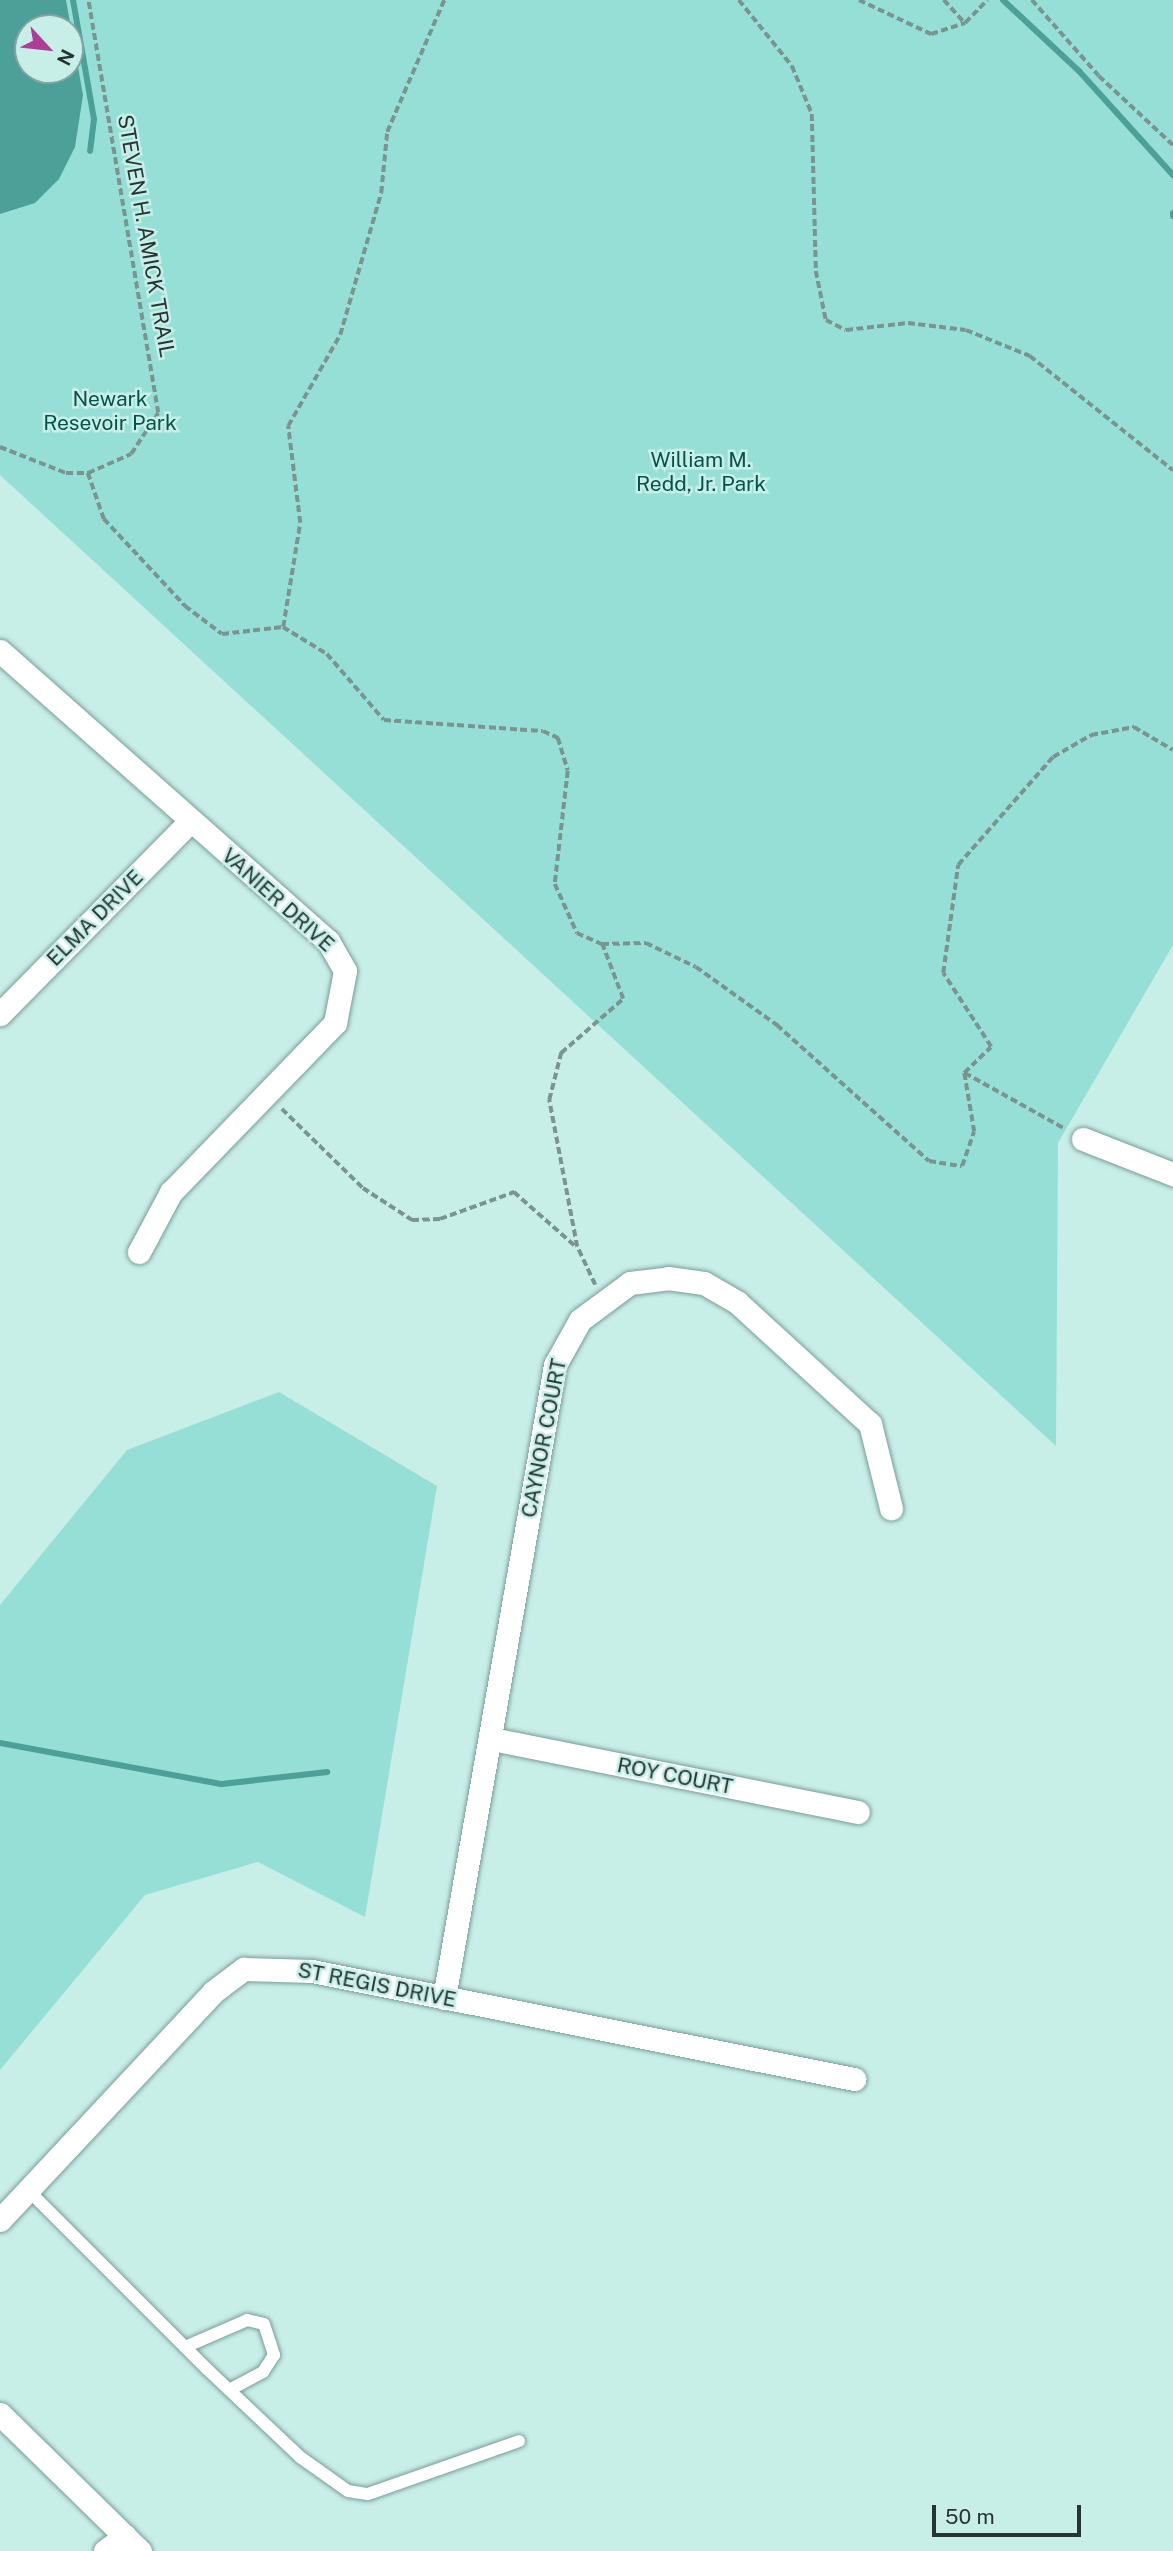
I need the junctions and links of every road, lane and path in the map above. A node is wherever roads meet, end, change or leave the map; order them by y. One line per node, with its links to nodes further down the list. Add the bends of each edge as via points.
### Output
1 (88, 0): 12 (path, STEVEN H. AMICK TRAIL, via 158,395 153,428 144,443 110,467)
2 (444, 0): 13 (path, via 387,132 381,193 340,335 288,426 300,523)
3 (739, 0): 11 (path, via 792,66 811,114 816,271 826,320 846,330 908,323 966,330 1030,356)
4 (859, 0): 8 (path, via 931,34)
5 (987, 0): 8 (path)
6 (1032, 0): 9 (path)
7 (945, 2): 8 (path)
8 (965, 23)
9 (1173, 145)
10 (0, 447): 12 (path, STEVEN H. AMICK TRAIL, via 56,470)
11 (1173, 470)
12 (88, 473): 13 (path, via 104,519 137,561 222,634)
13 (284, 627): 17 (path, via 327,654 384,720 543,730 558,738 568,771 555,884 577,933)
14 (0, 651): 16 (street, VANIER DRIVE)
15 (1171, 748): 19 (path, via 1134,726 1091,735 1054,757 958,865 943,973 991,1047)
16 (190, 821): 18 (street, ELMA DRIVE); 20 (street, VANIER DRIVE, via 328,941 345,971 335,1023)
17 (602, 944): 19 (path, via 646,943 695,967 777,1025 929,1161 962,1166 974,1132); 23 (path, via 623,999 561,1054 550,1077)
18 (0, 1014)
19 (964, 1073): 21 (path)
20 (267, 1095): 23 (path, via 363,1188 412,1220 440,1219 514,1192); 24 (street, VANIER DRIVE, via 172,1192)
21 (1083, 1139): 22 (street)
22 (1173, 1174)
23 (577, 1247): 25 (path)
24 (139, 1252)
25 (602, 1300): 26 (street, CAYNOR COURT, via 630,1283 668,1278 704,1283 738,1303 870,1424); 27 (street, CAYNOR COURT, via 565,1339 555,1366)
26 (891, 1508)
27 (492, 1739): 28 (street, ROY COURT); 29 (street, CAYNOR COURT)
28 (858, 1812)
29 (444, 1998): 30 (street, ST REGIS DRIVE); 31 (street, ST REGIS DRIVE, via 312,1970 244,1969 213,1992)
30 (854, 2079)
31 (29, 2191): 32 (street, ST REGIS DRIVE); 33 (lane)
32 (0, 2220)
33 (185, 2347): 34 (lane); 34 (lane, via 247,2320 264,2324 274,2355 263,2372)
34 (229, 2390): 36 (lane, via 348,2491 368,2494)
35 (0, 2414): 37 (street)
36 (519, 2441)
37 (132, 2544): 38 (street)
38 (105, 2551)

